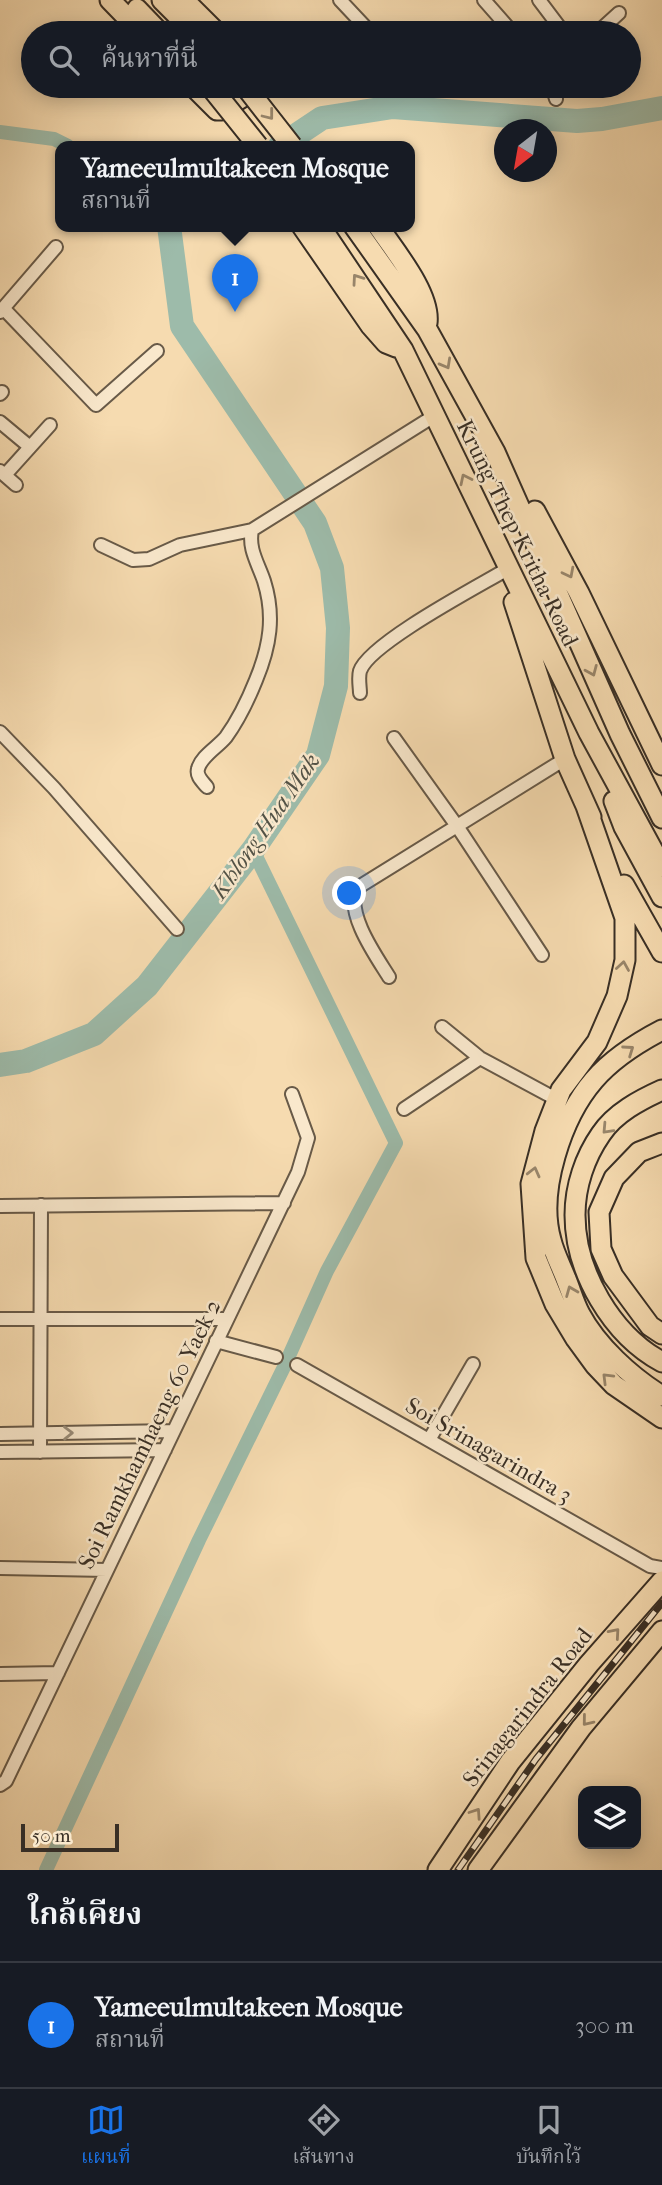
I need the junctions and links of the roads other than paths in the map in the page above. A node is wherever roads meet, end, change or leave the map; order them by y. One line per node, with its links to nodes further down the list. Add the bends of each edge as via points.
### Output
1 (110, 0): 9 (main road)
2 (128, 0): 10 (main road)
3 (162, 0): 11 (main road)
4 (184, 0): 12 (main road)
5 (340, 0): 13 (street)
6 (484, 0): 14 (street)
7 (538, 0): 15 (street)
8 (619, 13): 16 (street)
9 (130, 21)
10 (148, 21)
11 (183, 21)
12 (205, 21)
13 (360, 21)
14 (502, 21)
15 (555, 21)
16 (610, 21)
17 (206, 98): 19 (main road, via 222,110)
18 (220, 98): 21 (main road, bridge)
19 (241, 98)
20 (254, 98): 22 (main road, one-way to 22, bridge)
21 (254, 141)
22 (288, 141)
23 (306, 232): 30 (main road, via 371,326 386,343)
24 (324, 232): 30 (main road, Krung Thep Kritha Road, one-way to 24)
25 (358, 232): 29 (main road, Krung Thep Kritha Road)
26 (382, 232): 29 (main road, via 417,285 429,314)
27 (56, 247): 28 (street)
28 (2, 311): 31 (street, via 96,405)
29 (427, 329): 36 (main road, Krung Thep Kritha Road, one-way to 36)
30 (403, 350): 32 (main road, Krung Thep Kritha Road)
31 (157, 351)
32 (434, 416): 39 (street); 40 (main road, Krung Thep Kritha Road, one-way to 32)
33 (0, 422): 35 (street)
34 (50, 425): 35 (street)
35 (30, 447): 37 (street)
36 (495, 452): 48 (main road, one-way to 48, via 552,540); 51 (main road, Krung Thep Kritha Road, one-way to 51)
37 (2, 473): 38 (street)
38 (16, 485)
39 (252, 530): 41 (street, via 180,545 149,559 133,560); 49 (street, via 253,553 271,609 271,632 246,705 197,770)
40 (495, 541): 42 (main road); 45 (main road, Krung Thep Kritha Road)
41 (101, 545)
42 (504, 571): 43 (street, via 371,654 360,671); 47 (main road)
43 (360, 693)
44 (0, 732): 55 (street)
45 (589, 733): 53 (main road, Krung Thep Kritha Road); 54 (main road, via 624,827)
46 (394, 738): 52 (street)
47 (565, 758): 50 (main road); 52 (street)
48 (662, 765)
49 (207, 787)
50 (586, 806): 56 (main road); 64 (main road, one-way to 50, via 597,1042 617,996 625,960 625,918)
51 (662, 818)
52 (457, 826): 57 (street); 58 (street, via 354,892 362,932)
53 (662, 867)
54 (662, 897)
55 (177, 929)
56 (662, 953)
57 (542, 955)
58 (388, 977)
59 (442, 1027): 61 (street)
60 (662, 1030): 79 (main road, one-way to 60, via 615,1361 580,1315 550,1238 547,1202 554,1159 569,1118 594,1081 626,1050)
61 (480, 1058): 64 (street); 65 (street)
62 (662, 1090): 76 (main road, one-way to 76, via 637,1102 602,1132 582,1171 575,1215 581,1257 597,1297 624,1333)
63 (292, 1094): 67 (street, Soi Ramkhamhaeng 60 Yaek 2, via 308,1138)
64 (556, 1099): 80 (main road, one-way to 64, via 614,1385 595,1365 555,1304 536,1258 531,1184)
65 (404, 1109)
66 (662, 1143): 73 (main road, via 639,1152 614,1178 599,1212 601,1249 613,1276)
67 (284, 1203): 68 (street); 71 (street, Soi Ramkhamhaeng 60 Yaek 2)
68 (41, 1205): 69 (street); 70 (street)
69 (0, 1206)
70 (40, 1319): 71 (street); 72 (street); 83 (street)
71 (228, 1319): 74 (street, Soi Ramkhamhaeng 60 Yaek 2)
72 (0, 1320)
73 (656, 1330)
74 (216, 1341): 75 (street); 81 (street, Soi Ramkhamhaeng 60 Yaek 2)
75 (276, 1357)
76 (662, 1362)
77 (474, 1364): 84 (street)
78 (297, 1365): 84 (street, Soi Srinagarindra 3)
79 (662, 1396)
80 (662, 1418)
81 (173, 1431): 83 (street, one-way to 81); 85 (street, Soi Ramkhamhaeng 60 Yaek 2)
82 (0, 1434): 83 (street)
83 (40, 1434): 86 (street)
84 (429, 1440): 89 (street, Soi Srinagarindra 3, via 650,1566)
85 (165, 1450): 86 (street); 90 (street, Soi Ramkhamhaeng 60 Yaek 2)
86 (40, 1451): 87 (street)
87 (0, 1452)
88 (0, 1568): 90 (street)
89 (662, 1568)
90 (107, 1570): 93 (street, Soi Ramkhamhaeng 60 Yaek 2)
91 (662, 1581): 96 (main road, Srinagarindra Road, one-way to 91, via 510,1762)
92 (662, 1631): 97 (main road, one-way to 97, via 581,1728)
93 (58, 1673): 94 (street); 95 (street, Soi Ramkhamhaeng 60 Yaek 2, via 6,1782)
94 (0, 1674)
95 (0, 1785)
96 (438, 1870)
97 (478, 1870)

